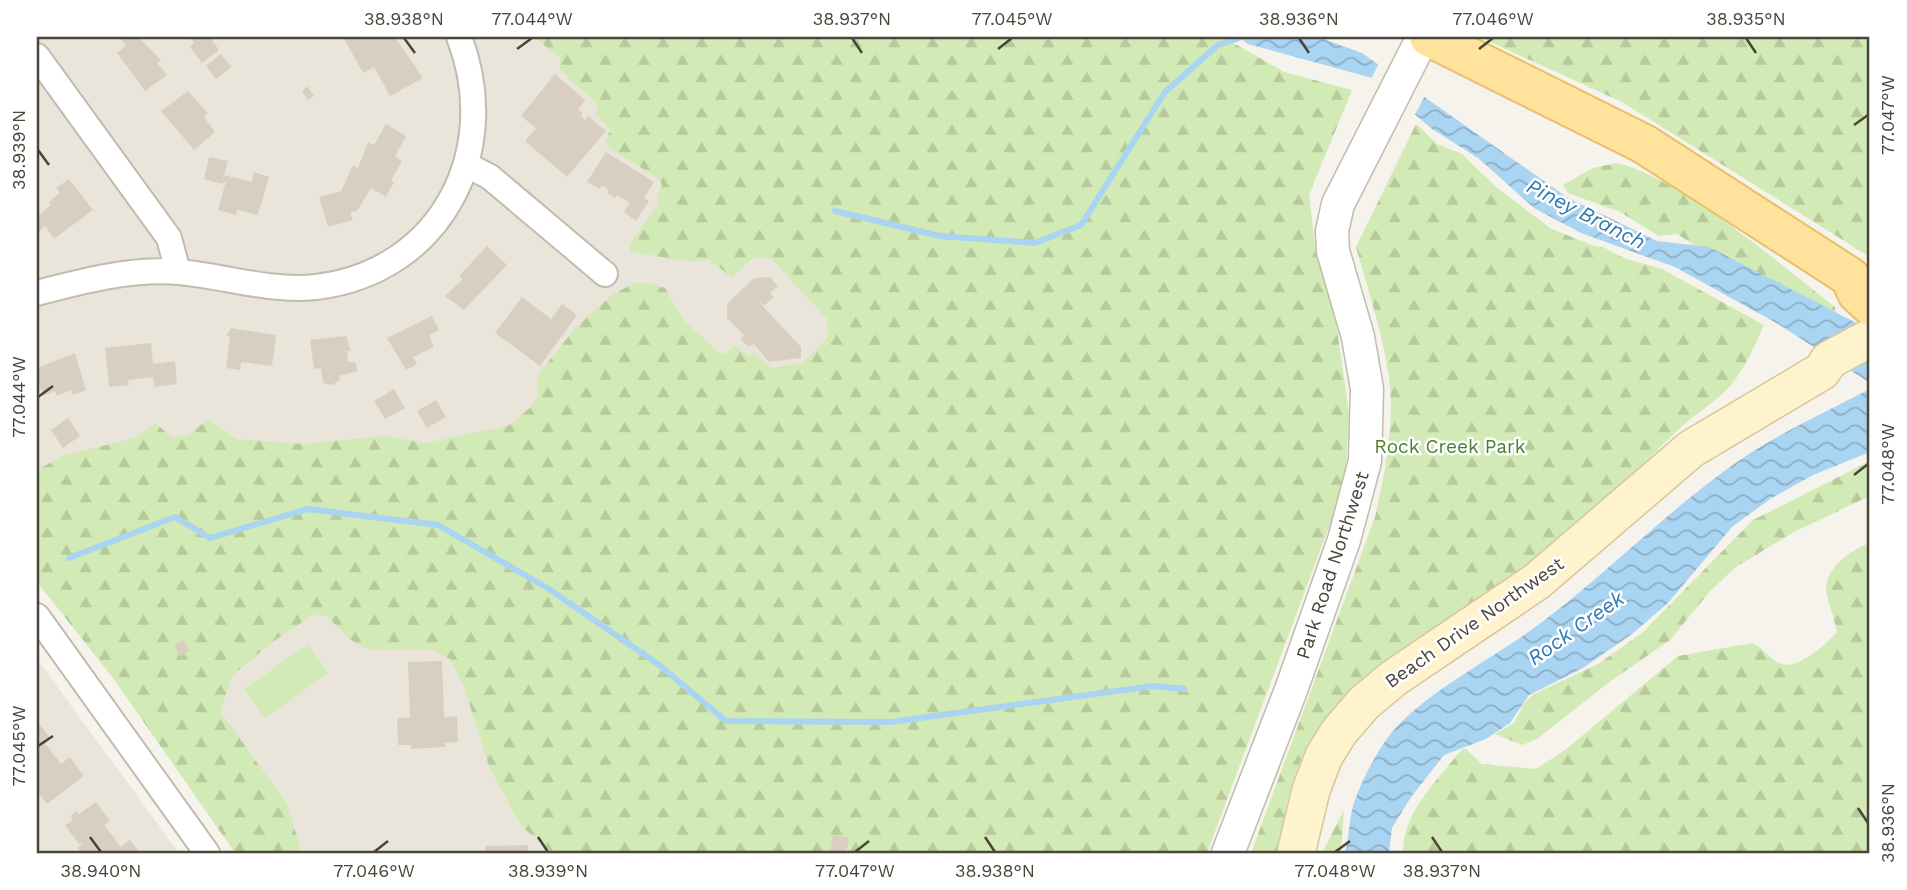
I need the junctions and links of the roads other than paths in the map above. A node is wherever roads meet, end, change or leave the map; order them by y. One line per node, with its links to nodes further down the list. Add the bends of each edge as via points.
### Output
1 (459, 37): 5 (street, via 475,108)
2 (1423, 37): 15 (street, Park Road Northwest, via 1338,204 1333,251 1365,375 1365,461 1344,540)
3 (1429, 37): 8 (main road, via 1622,131)
4 (37, 56): 6 (street, via 169,238)
5 (467, 165): 6 (street, via 452,199 428,231 391,261 356,278 292,288); 7 (street, via 490,177)
6 (178, 272): 9 (street, via 112,276)
7 (605, 274)
8 (1863, 286)
9 (37, 293)
10 (1870, 338): 12 (main road, Beach Drive Northwest, via 1829,360)
11 (1870, 358): 12 (main road, Beach Drive Northwest, via 1841,370)
12 (1822, 371): 16 (main road, Beach Drive Northwest, via 1691,449 1535,582 1364,703 1324,755 1308,798)
13 (37, 617): 14 (street)
14 (207, 853)
15 (1228, 853)
16 (1296, 853)

